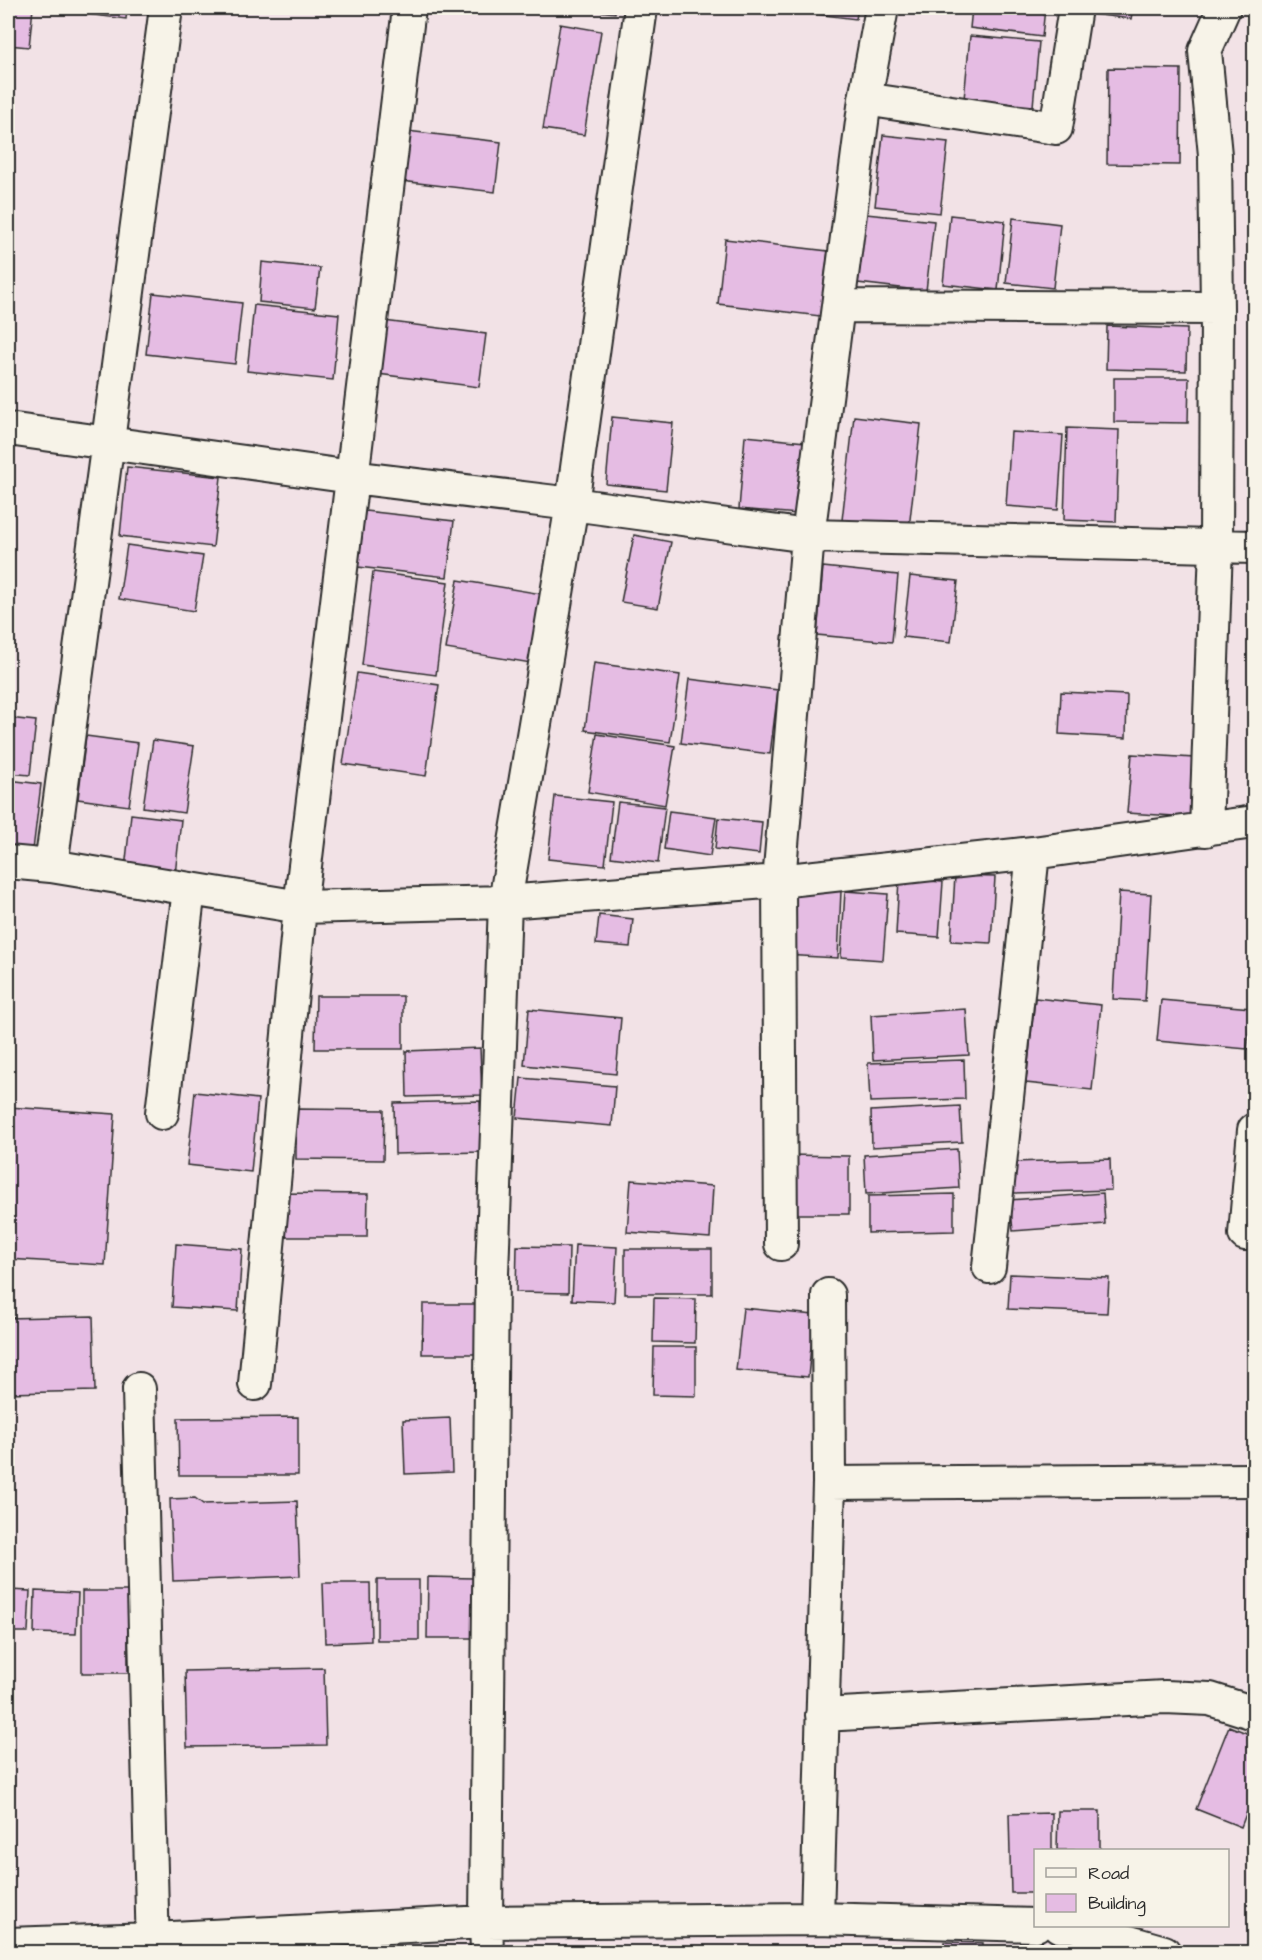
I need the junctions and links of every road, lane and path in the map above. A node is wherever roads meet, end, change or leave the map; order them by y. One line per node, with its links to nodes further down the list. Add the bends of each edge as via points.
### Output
1 (166, 8): 11 (street)
2 (409, 8): 12 (street)
3 (641, 8): 13 (street)
4 (882, 8): 7 (street)
5 (1075, 8): 7 (street, via 1056,128)
6 (1224, 8): 9 (street, via 1205,51 1215,155)
7 (864, 99): 8 (street)
8 (838, 306): 9 (street); 14 (street)
9 (1217, 308): 15 (street)
10 (8, 429): 11 (street)
11 (107, 442): 12 (street); 21 (street)
12 (352, 477): 13 (street); 25 (street)
13 (572, 504): 14 (street); 24 (street)
14 (808, 536): 15 (street); 22 (street)
15 (1216, 546): 16 (street); 18 (street)
16 (1254, 547)
17 (1254, 822): 18 (street)
18 (1206, 830): 19 (street)
19 (1033, 853): 22 (street); 30 (street)
20 (8, 862): 21 (street)
21 (51, 866): 23 (street)
22 (779, 881): 24 (street); 29 (street)
23 (189, 889): 25 (street); 26 (street)
24 (505, 902): 25 (street); 41 (street, via 492,1274)
25 (300, 907): 32 (street)
26 (162, 1113)
27 (1254, 1131): 28 (street)
28 (1245, 1234)
29 (781, 1244)
30 (989, 1267)
31 (828, 1295): 35 (street)
32 (255, 1384)
33 (139, 1389): 43 (street)
34 (1254, 1480): 35 (street)
35 (829, 1483): 37 (street)
36 (1254, 1713): 37 (street, via 1210,1699 1165,1696)
37 (822, 1715): 38 (street)
38 (817, 1919): 39 (street); 41 (street)
39 (1034, 1925)
40 (1076, 1927): 44 (street)
41 (486, 1938): 43 (street)
42 (8, 1944): 43 (street)
43 (153, 1946)
44 (1164, 1953)

